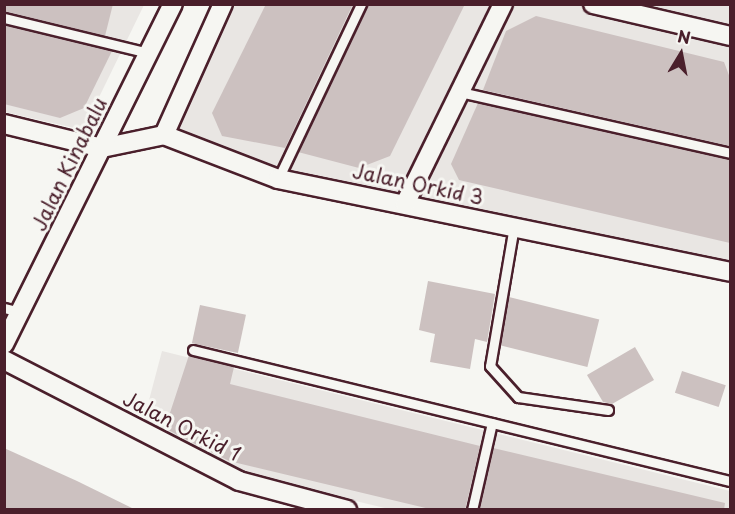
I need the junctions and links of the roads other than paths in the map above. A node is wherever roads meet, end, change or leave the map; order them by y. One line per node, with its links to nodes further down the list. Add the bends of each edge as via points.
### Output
1 (173, 4): 8 (street, Jalan Kinabalu)
2 (224, 4): 11 (street)
3 (361, 4): 14 (lane)
4 (503, 4): 9 (street)
5 (593, 4): 7 (street)
6 (4, 18): 8 (lane)
7 (730, 38)
8 (149, 53): 12 (street, Jalan Kinabalu)
9 (459, 92): 13 (lane); 15 (street)
10 (4, 124): 12 (street)
11 (164, 135): 12 (street); 14 (street, Jalan Orkid 3)
12 (102, 148): 18 (street, Jalan Kinabalu)
13 (730, 153)
14 (278, 179): 15 (street, Jalan Orkid 3)
15 (405, 204): 16 (street, Jalan Orkid 3)
16 (514, 226): 17 (street, Jalan Orkid 3); 22 (lane, via 490,366 518,397)
17 (730, 272)
18 (13, 310): 19 (street, Jalan Kinabalu)
19 (4, 344)
20 (193, 350): 23 (lane)
21 (4, 360): 25 (street, Jalan Orkid 1, via 239,481)
22 (608, 410)
23 (492, 423): 24 (lane); 26 (lane)
24 (730, 482)
25 (347, 510)
26 (472, 510)

